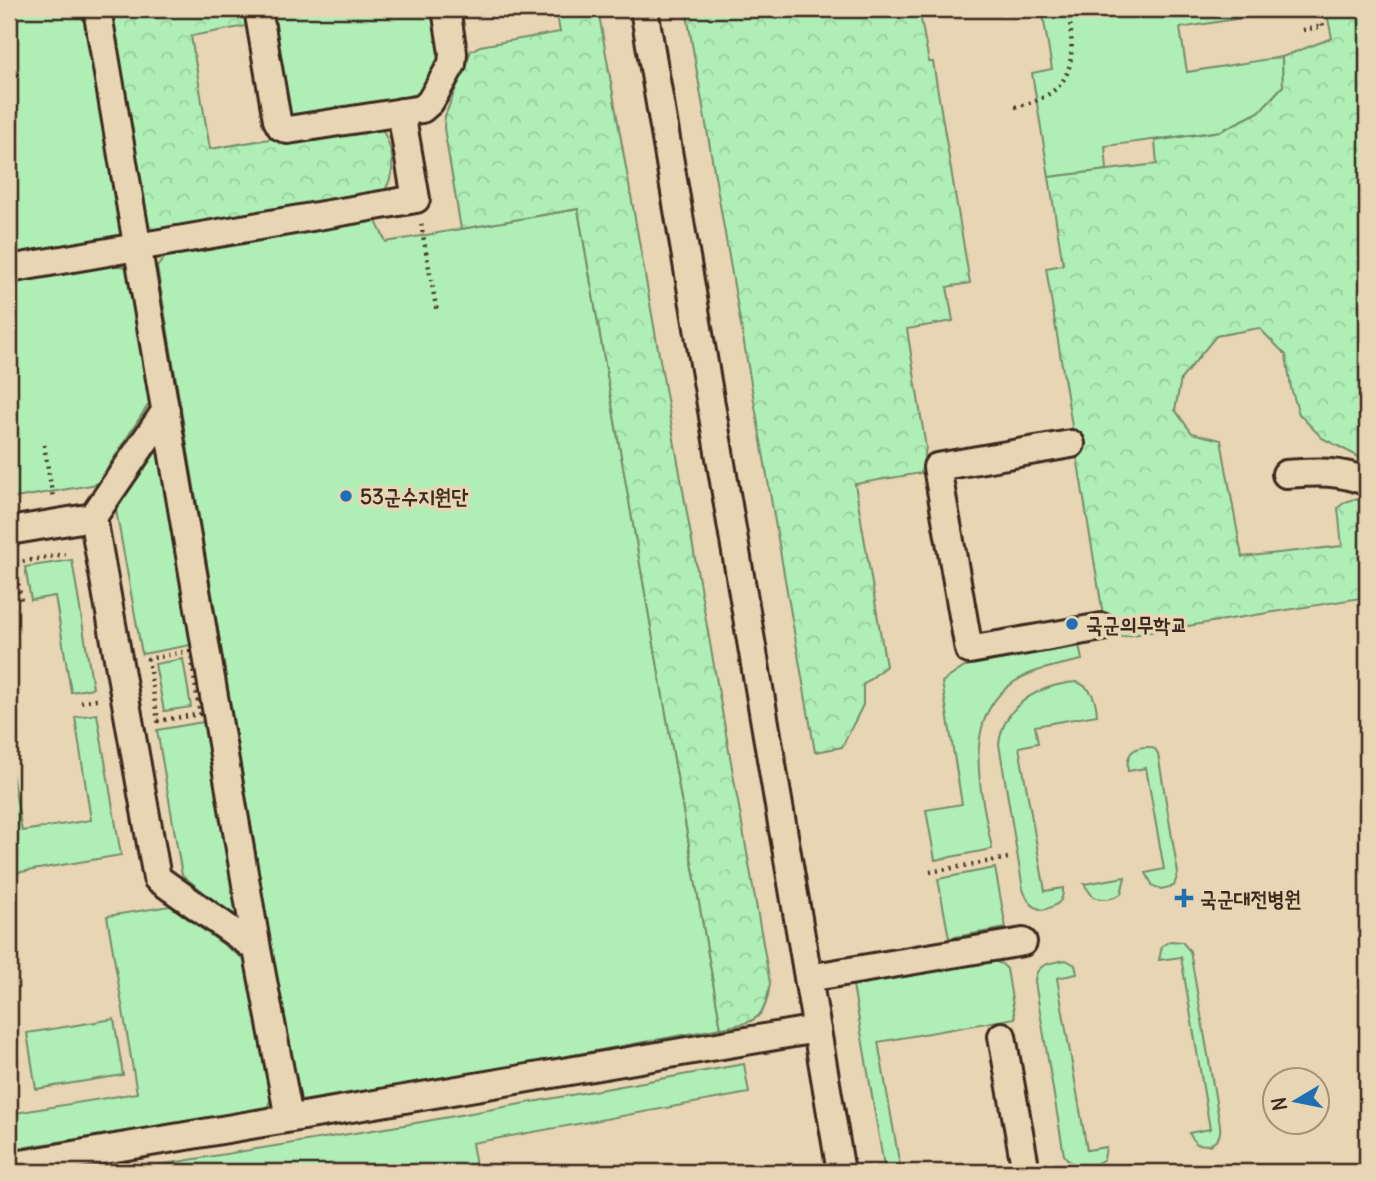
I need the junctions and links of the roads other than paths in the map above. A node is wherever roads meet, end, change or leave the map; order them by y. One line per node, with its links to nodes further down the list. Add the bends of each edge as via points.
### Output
1 (97, 9): 6 (street)
2 (258, 9): 5 (street, via 281,127 288,130)
3 (446, 9): 5 (street, via 452,64 430,102 422,109)
4 (644, 9): 17 (street)
5 (401, 112): 6 (street, via 416,199)
6 (137, 248): 7 (street); 8 (street)
7 (9, 269)
8 (166, 410): 12 (street); 16 (street)
9 (1071, 444): 14 (street, via 937,467 969,650)
10 (1286, 474): 11 (street, via 1329,471)
11 (1367, 482)
12 (93, 517): 13 (street); 16 (street, via 157,878)
13 (9, 531)
14 (1102, 627)
15 (1023, 942): 17 (street)
16 (257, 949): 20 (street)
17 (808, 978): 18 (street)
18 (817, 1029): 20 (street); 22 (street)
19 (1002, 1036): 23 (street)
20 (289, 1118): 21 (street)
21 (9, 1166)
22 (841, 1172)
23 (1026, 1172)

